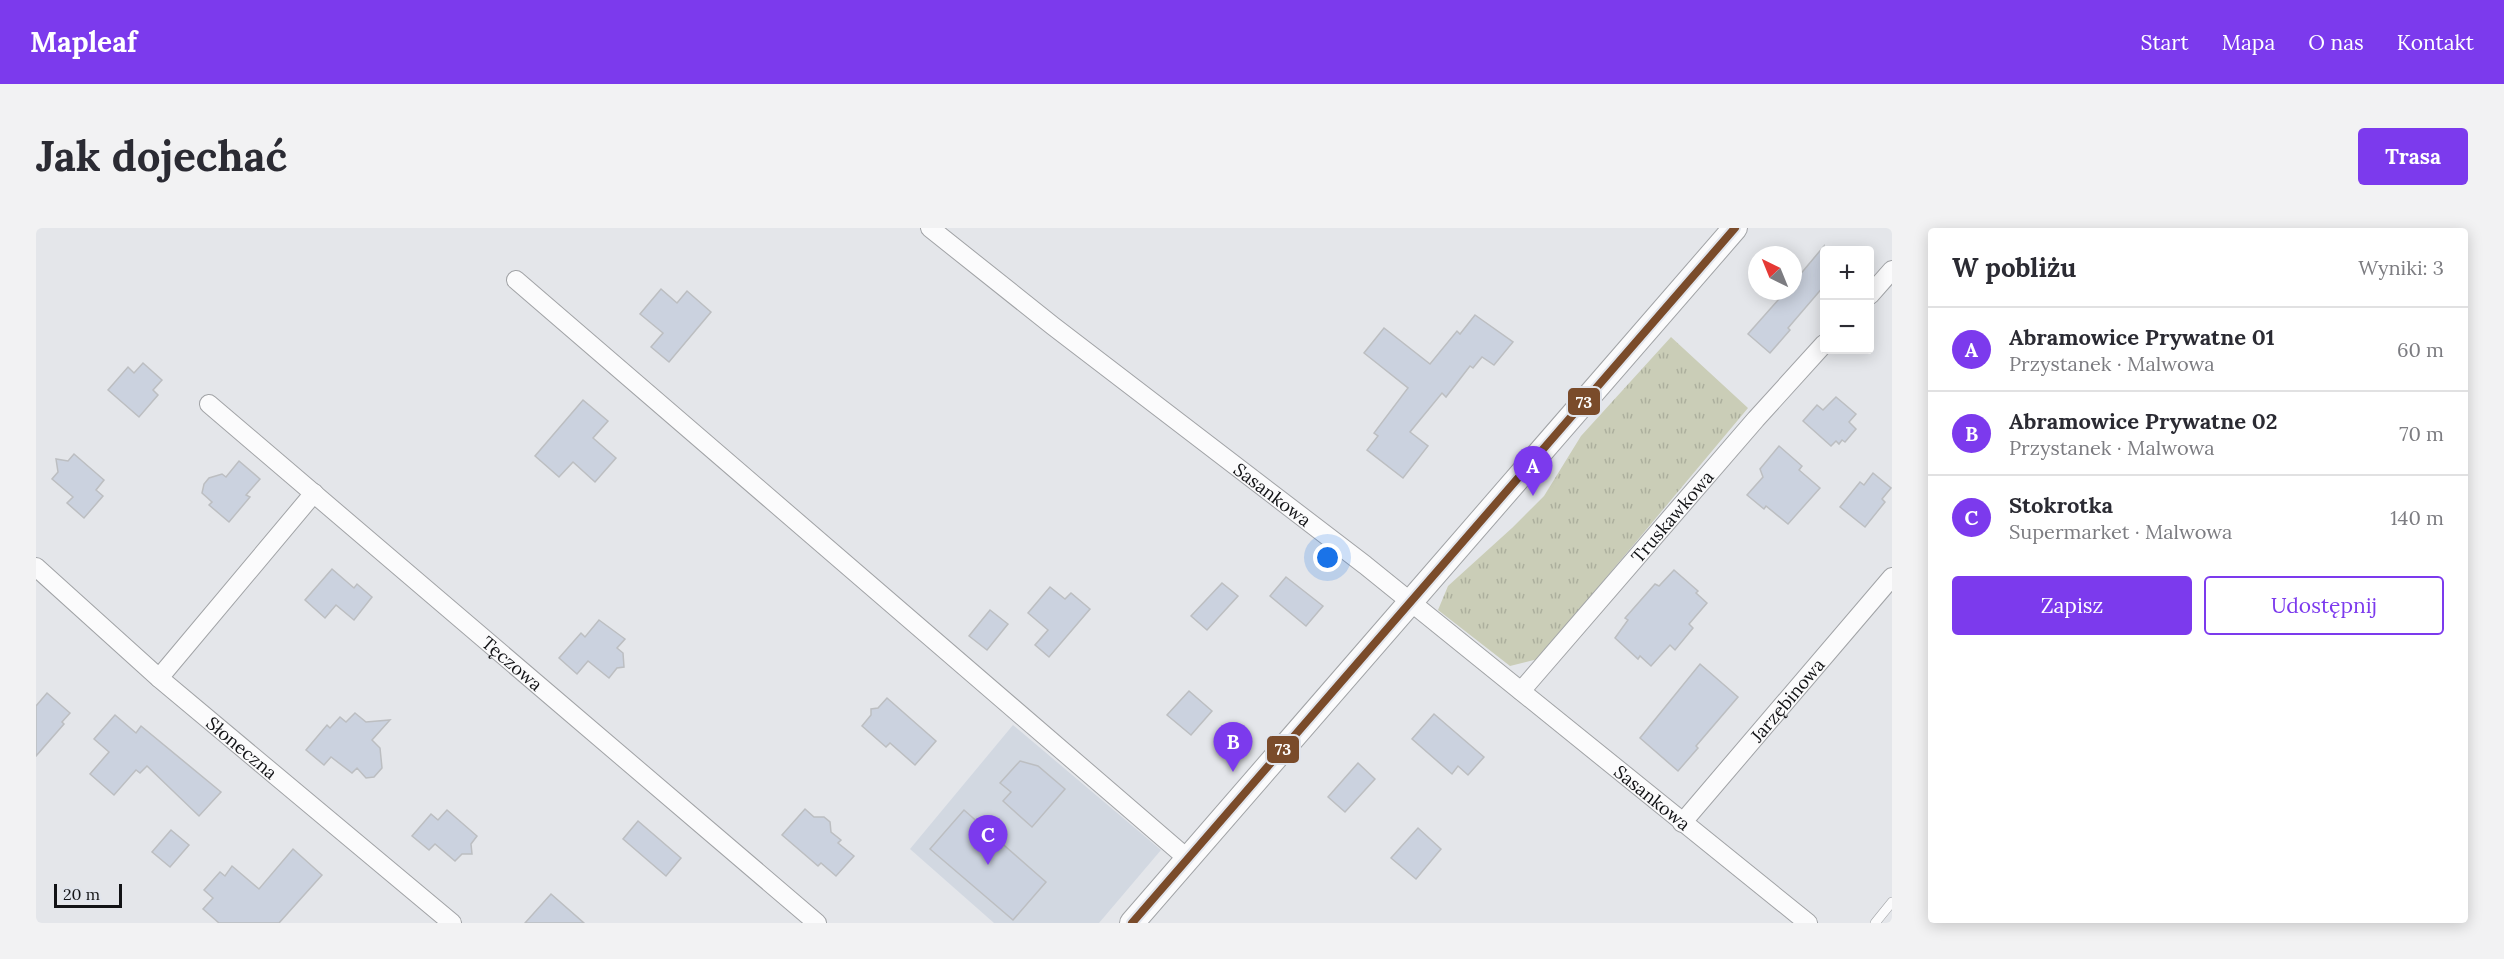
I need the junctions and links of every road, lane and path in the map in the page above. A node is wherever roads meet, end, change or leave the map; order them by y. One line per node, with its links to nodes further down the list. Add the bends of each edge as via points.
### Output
1 (930, 228): 11 (street, Sasankowa)
2 (1735, 228): 11 (street)
3 (1892, 270): 5 (street)
4 (516, 279): 15 (street)
5 (1874, 290)
6 (1820, 348): 13 (street, Truskawkowa)
7 (209, 404): 8 (street, Tęczowa)
8 (314, 493): 12 (street); 18 (street, Tęczowa)
9 (36, 567): 12 (street, Słoneczna)
10 (1892, 577): 14 (street, Jarzębinowa)
11 (1410, 602): 13 (street, Sasankowa); 15 (street)
12 (159, 678): 17 (street, Słoneczna)
13 (1521, 691): 14 (street, Sasankowa)
14 (1682, 824): 20 (street, Sasankowa)
15 (1188, 859): 19 (street)
16 (1892, 902): 21 (lane)
17 (452, 923)
18 (817, 923)
19 (1132, 923)
20 (1808, 923)
21 (1875, 923)

